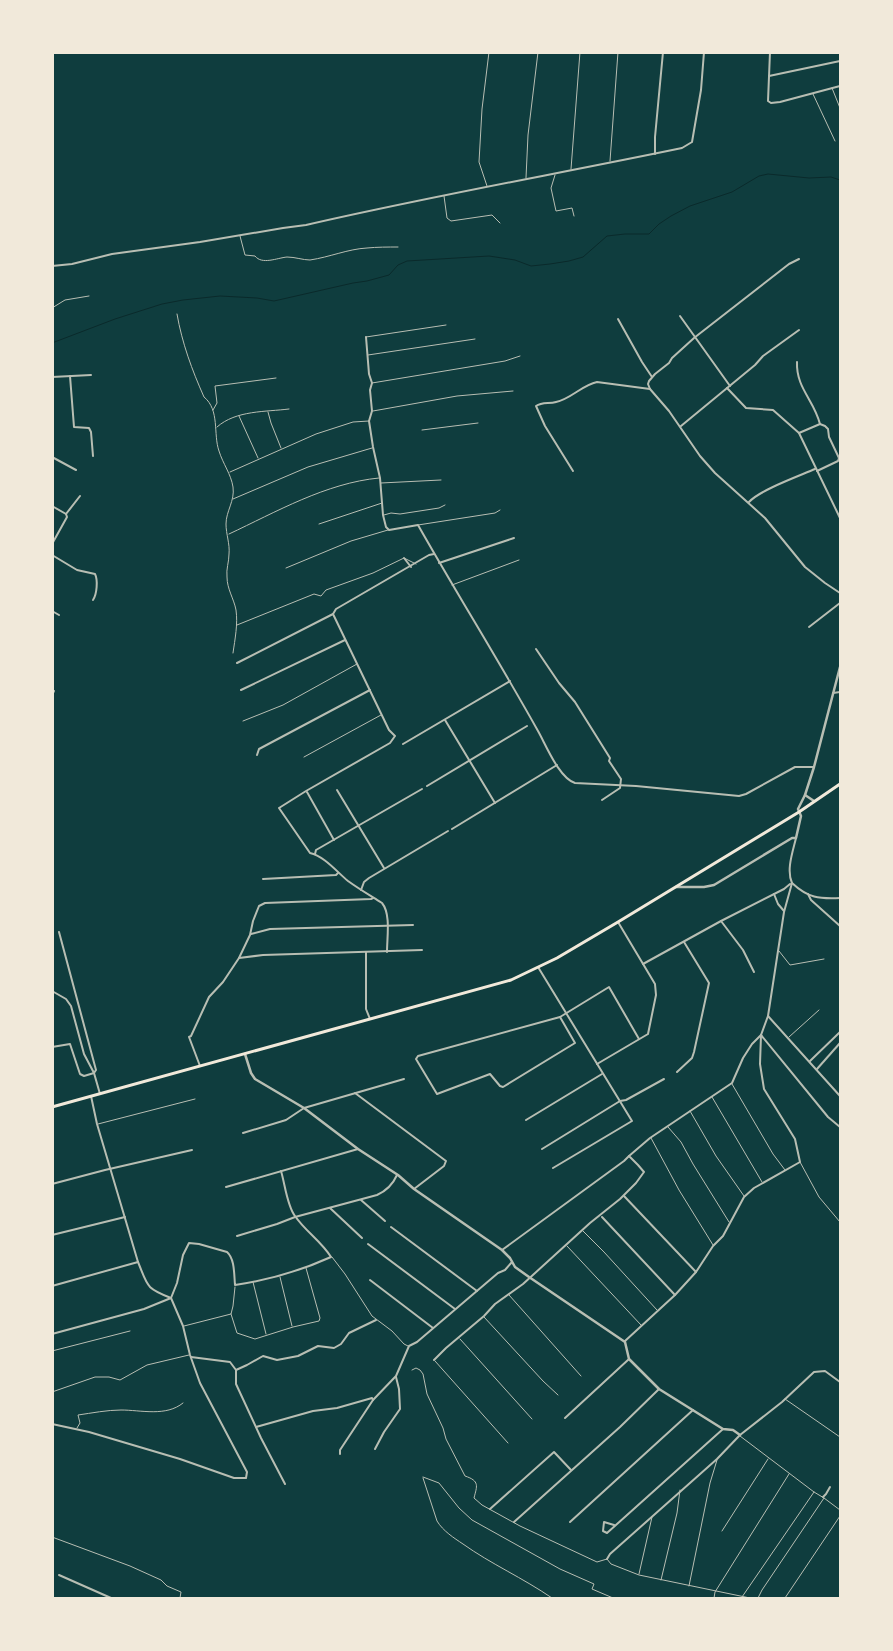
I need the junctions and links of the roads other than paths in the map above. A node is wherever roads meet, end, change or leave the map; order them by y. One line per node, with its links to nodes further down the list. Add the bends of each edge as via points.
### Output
1 (489, 52): 20 (lane, via 479,162)
2 (538, 52): 19 (lane)
3 (580, 52): 17 (lane)
4 (618, 52): 16 (lane)
5 (663, 52): 15 (street)
6 (704, 52): 15 (street, via 692,142 682,148)
7 (770, 52): 9 (street)
8 (840, 61): 9 (street)
9 (769, 76): 12 (street, via 768,101 771,103)
10 (840, 86): 11 (street)
11 (832, 88): 12 (street); 13 (lane)
12 (813, 93): 14 (lane)
13 (840, 108)
14 (834, 141)
15 (655, 154): 16 (street)
16 (610, 162): 17 (street)
17 (571, 170): 18 (street)
18 (556, 174): 19 (street); 22 (lane, via 551,188 556,210 572,208)
19 (526, 178): 20 (street)
20 (487, 186): 21 (street)
21 (444, 196): 23 (lane, via 447,218 451,221 492,215); 24 (street)
22 (574, 216)
23 (500, 223)
24 (240, 236): 25 (lane, via 245,255 263,261 289,257 307,260 366,248); 27 (street)
25 (398, 247)
26 (799, 259): 37 (street)
27 (52, 266)
28 (89, 296): 29 (lane, via 65,300)
29 (52, 308)
30 (177, 314): 51 (lane, via 191,368)
31 (680, 316): 37 (street)
32 (618, 319): 44 (street)
33 (446, 325): 35 (lane)
34 (799, 330): 47 (street)
35 (366, 337): 38 (street)
36 (475, 338): 38 (lane)
37 (694, 338): 44 (street); 47 (street)
38 (367, 355): 46 (street)
39 (520, 356): 46 (lane)
40 (797, 362): 57 (street, via 798,380)
41 (91, 375): 42 (street)
42 (70, 376): 43 (street); 64 (street, via 74,427 89,428)
43 (52, 377)
44 (652, 377): 48 (street, via 648,384)
45 (276, 378): 51 (lane, via 215,386)
46 (372, 383): 52 (street)
47 (728, 387): 58 (street); 61 (street, via 746,408 773,410)
48 (650, 389): 58 (street); 69 (street, via 590,383 558,402 536,406)
49 (514, 391): 52 (lane, via 457,396)
50 (290, 409): 53 (lane)
51 (213, 411): 59 (lane)
52 (372, 411): 55 (street)
53 (268, 412): 54 (lane); 62 (lane)
54 (238, 415): 59 (lane); 66 (lane)
55 (370, 422): 62 (lane, via 353,422); 63 (street)
56 (478, 423): 60 (lane)
57 (820, 424): 61 (street); 68 (street, via 828,429 839,458)
58 (680, 427): 76 (street, via 715,473)
59 (216, 428): 70 (lane, via 218,450)
60 (422, 430)
61 (799, 433): 68 (street)
62 (281, 448): 66 (lane)
63 (372, 448): 71 (street); 75 (lane, via 308,467)
64 (93, 456)
65 (52, 457): 67 (street)
66 (258, 458): 70 (lane)
67 (76, 470)
68 (816, 470): 76 (street, via 772,488); 83 (street)
69 (573, 471)
70 (229, 472): 75 (lane)
71 (380, 478): 73 (street); 87 (lane, via 361,480 316,494)
72 (441, 480): 73 (lane)
73 (380, 483): 77 (street)
74 (80, 496): 81 (street)
75 (233, 500): 87 (lane, via 227,515)
76 (749, 502): 99 (street, via 805,567)
77 (382, 504): 82 (street); 84 (lane)
78 (52, 506): 81 (street)
79 (444, 506): 82 (lane)
80 (500, 510): 85 (lane)
81 (66, 514): 89 (street)
82 (383, 515): 86 (street)
83 (840, 518)
84 (319, 524)
85 (418, 525): 86 (street); 90 (street)
86 (389, 530): 97 (lane, via 351,541)
87 (227, 535): 105 (lane, via 226,578 236,609)
88 (514, 538): 94 (street)
89 (52, 544)
90 (434, 554): 94 (street); 95 (street)
91 (52, 555): 100 (street, via 77,570 94,574 97,579)
92 (404, 558): 95 (lane); 96 (street); 105 (lane, via 326,590 321,596 314,594)
93 (519, 560): 98 (lane)
94 (439, 563): 98 (street)
95 (416, 564): 96 (street)
96 (411, 567): 103 (street, via 336,609)
97 (286, 568)
98 (452, 585): 113 (street)
99 (840, 593)
100 (93, 600)
101 (840, 603): 106 (street)
102 (52, 611): 104 (street)
103 (333, 614): 107 (street); 110 (street)
104 (59, 615)
105 (236, 625): 109 (lane)
106 (809, 627)
107 (345, 640): 111 (street); 114 (street)
108 (536, 649): 131 (street, via 575,702 610,758)
109 (233, 652)
110 (238, 663)
111 (358, 664): 115 (street); 122 (lane, via 282,705)
112 (840, 667): 118 (street)
113 (510, 681): 121 (street); 128 (street)
114 (241, 690)
115 (370, 690): 120 (street); 125 (street, via 259,749)
116 (54, 691): 119 (street)
117 (840, 692): 118 (street)
118 (833, 693): 129 (street)
119 (52, 695)
120 (382, 715): 126 (lane); 135 (street, via 395,736 390,743)
121 (445, 720): 124 (street); 127 (street)
122 (243, 721)
123 (527, 726): 127 (street)
124 (403, 744)
125 (257, 755)
126 (304, 757)
127 (469, 760): 132 (street); 139 (street)
128 (557, 765): 131 (street, via 570,781); 139 (street)
129 (814, 767): 131 (street, via 795,767 743,796); 136 (street)
130 (840, 784): 138 (main road)
131 (621, 785): 137 (street)
132 (427, 786)
133 (422, 789): 141 (street)
134 (337, 790): 141 (street)
135 (306, 791): 145 (street); 146 (street, via 279,808 306,850)
136 (805, 795): 138 (street); 140 (street)
137 (602, 800)
138 (816, 802): 140 (main road)
139 (495, 803): 142 (street)
140 (799, 812): 144 (street); 151 (main road)
141 (359, 826): 145 (street); 147 (street)
142 (452, 829)
143 (448, 831): 147 (street)
144 (796, 838): 150 (street, via 790,875); 151 (street, via 709,887)
145 (334, 840): 146 (street)
146 (314, 854): 148 (street)
147 (384, 868): 152 (street, via 364,882)
148 (338, 873): 149 (street); 152 (street)
149 (263, 879)
150 (792, 883): 153 (street); 154 (street); 157 (street)
151 (676, 887): 159 (main road)
152 (361, 890): 155 (street)
153 (774, 894): 157 (street); 158 (street)
154 (808, 894): 156 (street, via 820,899); 162 (street)
155 (373, 898): 161 (street, via 385,907); 164 (street, via 265,903 259,906)
156 (840, 898)
157 (784, 912): 167 (street)
158 (721, 920): 165 (street); 174 (street, via 743,950)
159 (618, 922): 172 (street); 173 (main road)
160 (413, 924): 161 (street)
161 (387, 926): 164 (street, via 270,930); 169 (street)
162 (840, 926)
163 (59, 932): 195 (street, via 96,1070)
164 (250, 935): 170 (street)
165 (684, 942): 172 (street); 194 (street, via 709,982 692,1058)
166 (422, 950): 169 (street)
167 (778, 950): 171 (lane, via 790,965); 178 (street)
168 (366, 952): 169 (street); 170 (street); 180 (street, via 366,1009)
169 (387, 952)
170 (239, 958): 192 (street, via 209,997 188,1037)
171 (824, 959)
172 (643, 964): 185 (street, via 656,984 656,995 648,1034)
173 (538, 968): 177 (street); 180 (main road, via 487,988)
174 (754, 972)
175 (52, 991): 195 (street, via 69,1003 84,1054)
176 (819, 1010): 183 (lane)
177 (566, 1012): 179 (street); 184 (street); 185 (street, via 609,987)
178 (768, 1016): 182 (street); 183 (street)
179 (560, 1017): 186 (street); 186 (street, via 416,1059 437,1094 490,1074 503,1087)
180 (370, 1019): 189 (main road)
181 (840, 1032): 190 (street)
182 (762, 1035): 199 (street, via 743,1058); 213 (street, via 828,1118); 220 (street, via 760,1064 764,1089 795,1139)
183 (788, 1038): 190 (street)
184 (582, 1039): 186 (street); 191 (street)
185 (639, 1039): 191 (street)
186 (574, 1043)
187 (840, 1043): 193 (street)
188 (52, 1047): 195 (street, via 70,1044 80,1074)
189 (245, 1052): 192 (main road); 208 (street, via 255,1078)
190 (809, 1062): 193 (street)
191 (596, 1064): 196 (street)
192 (200, 1066): 201 (main road)
193 (816, 1069): 203 (street)
194 (677, 1072)
195 (94, 1073): 201 (street)
196 (602, 1074): 206 (street); 210 (street)
197 (404, 1079): 200 (street)
198 (664, 1079): 206 (street)
199 (732, 1083): 204 (street); 223 (lane)
200 (355, 1093): 208 (street); 229 (street, via 446,1161)
201 (100, 1094): 202 (main road)
202 (91, 1096): 207 (main road); 211 (street)
203 (840, 1096)
204 (712, 1097): 209 (street); 227 (lane)
205 (196, 1099): 211 (lane)
206 (620, 1101): 217 (street); 221 (street, via 632,1121)
207 (52, 1107)
208 (304, 1108): 214 (street, via 286,1120); 216 (street)
209 (690, 1111): 212 (street); 231 (lane)
210 (526, 1120)
211 (97, 1124): 222 (street)
212 (668, 1126): 215 (street); 238 (lane)
213 (840, 1127)
214 (243, 1133)
215 (650, 1138): 219 (street); 247 (lane)
216 (358, 1149): 224 (street); 225 (street)
217 (542, 1149)
218 (192, 1150): 222 (street)
219 (629, 1156): 230 (street, via 644,1172); 248 (street)
220 (800, 1162): 223 (street); 239 (lane, via 819,1197)
221 (553, 1168)
222 (111, 1169): 226 (street); 235 (street)
223 (785, 1170): 227 (street)
224 (281, 1172): 228 (street); 236 (street)
225 (398, 1175): 229 (street); 232 (street, via 384,1192)
226 (52, 1184)
227 (763, 1184): 231 (street)
228 (226, 1186)
229 (414, 1189): 248 (street)
230 (624, 1196): 234 (street); 253 (street)
231 (744, 1197): 238 (street)
232 (361, 1200): 233 (street); 237 (street)
233 (330, 1208): 236 (street); 244 (street)
234 (601, 1216): 241 (street); 262 (street)
235 (125, 1217): 242 (street); 250 (street)
236 (295, 1217): 243 (street); 249 (street)
237 (384, 1221)
238 (730, 1222): 247 (street)
239 (840, 1222)
240 (391, 1227): 260 (street)
241 (582, 1231): 246 (street); 265 (lane)
242 (52, 1235)
243 (237, 1236)
244 (362, 1238)
245 (368, 1244): 264 (street)
246 (566, 1246): 255 (street); 269 (lane)
247 (713, 1246): 253 (street)
248 (502, 1250): 251 (street)
249 (332, 1257): 252 (street); 268 (lane)
250 (138, 1262): 259 (street); 263 (street, via 152,1290)
251 (512, 1262): 255 (street); 260 (street)
252 (306, 1268): 254 (street); 271 (lane, via 320,1318)
253 (696, 1272): 262 (street)
254 (280, 1277): 257 (street); 271 (lane)
255 (529, 1277): 261 (street); 277 (street)
256 (370, 1280): 272 (street)
257 (253, 1282): 258 (street); 275 (lane)
258 (235, 1285): 263 (street, via 227,1252 189,1243); 266 (lane)
259 (52, 1286)
260 (477, 1291): 264 (street)
261 (508, 1294): 267 (street); 286 (lane)
262 (675, 1295): 265 (street)
263 (171, 1298): 270 (street); 274 (street, via 144,1309)
264 (455, 1309): 272 (street)
265 (657, 1310): 269 (street)
266 (231, 1314): 270 (lane); 275 (lane, via 238,1335 255,1339)
267 (484, 1316): 276 (street); 290 (lane)
268 (376, 1320): 278 (lane); 283 (street, via 349,1333 342,1344 334,1348 318,1346 298,1356 277,1360 263,1356)
269 (642, 1325): 277 (street)
270 (184, 1326): 280 (street)
271 (293, 1326): 275 (lane)
272 (433, 1328): 278 (street)
273 (130, 1332): 279 (lane)
274 (52, 1334)
275 (266, 1335)
276 (459, 1338): 282 (street); 296 (lane)
277 (625, 1342): 281 (street)
278 (409, 1346): 285 (street)
279 (52, 1351)
280 (190, 1356): 283 (street, via 230,1362); 289 (lane, via 147,1365 120,1380 95,1376); 299 (street, via 200,1383 248,1472 246,1478 234,1478)
281 (629, 1359): 288 (street); 295 (street)
282 (434, 1360): 303 (lane)
283 (236, 1370): 298 (street, via 236,1384)
284 (412, 1370): 315 (lane, via 416,1368 424,1374 427,1394 446,1439 462,1472 477,1484 474,1498)
285 (396, 1376): 292 (street); 304 (street, via 400,1409)
286 (581, 1376)
287 (840, 1382): 291 (street, via 825,1371 814,1372)
288 (659, 1389): 294 (street); 308 (street)
289 (52, 1392)
290 (558, 1395)
291 (785, 1399): 301 (street); 302 (lane)
292 (374, 1400): 298 (street, via 313,1411); 305 (street)
293 (183, 1403): 299 (lane, via 162,1412 121,1410 78,1415 80,1423)
294 (693, 1410): 300 (street); 320 (street)
295 (565, 1418)
296 (532, 1419)
297 (52, 1424): 299 (street)
298 (256, 1427): 310 (street)
299 (76, 1429)
300 (724, 1429): 301 (street, via 733,1430); 321 (street)
301 (740, 1436): 306 (lane); 307 (street)
302 (840, 1437)
303 (508, 1443)
304 (375, 1449)
305 (340, 1454)
306 (768, 1458): 309 (lane); 322 (lane)
307 (717, 1459): 312 (street); 328 (lane)
308 (571, 1470): 315 (street, via 554,1452); 319 (street)
309 (790, 1474): 313 (lane); 329 (lane)
310 (285, 1484)
311 (830, 1487): 314 (street)
312 (680, 1490): 317 (street); 327 (lane)
313 (814, 1492): 314 (lane); 335 (lane)
314 (824, 1497): 316 (lane); 337 (lane)
315 (490, 1509): 319 (lane)
316 (840, 1510)
317 (653, 1515): 324 (street); 326 (lane)
318 (840, 1516): 338 (lane)
319 (514, 1522): 324 (lane, via 597,1562)
320 (570, 1522)
321 (614, 1525): 321 (street, via 606,1533 603,1531 604,1522)
322 (722, 1531)
323 (52, 1537): 331 (lane, via 161,1580 181,1592)
324 (607, 1558): 326 (lane, via 611,1564)
325 (58, 1575): 330 (street)
326 (639, 1575): 327 (lane)
327 (661, 1581): 328 (lane)
328 (689, 1587): 329 (lane)
329 (715, 1592): 334 (lane); 335 (lane)
330 (111, 1598)
331 (180, 1598)
332 (552, 1598): 333 (lane, via 481,1557 440,1526 423,1477 439,1483 472,1520 518,1544 526,1552 594,1584 592,1590)
333 (614, 1598)
334 (714, 1598)
335 (742, 1598): 336 (lane)
336 (750, 1598)
337 (758, 1598)
338 (785, 1598)

